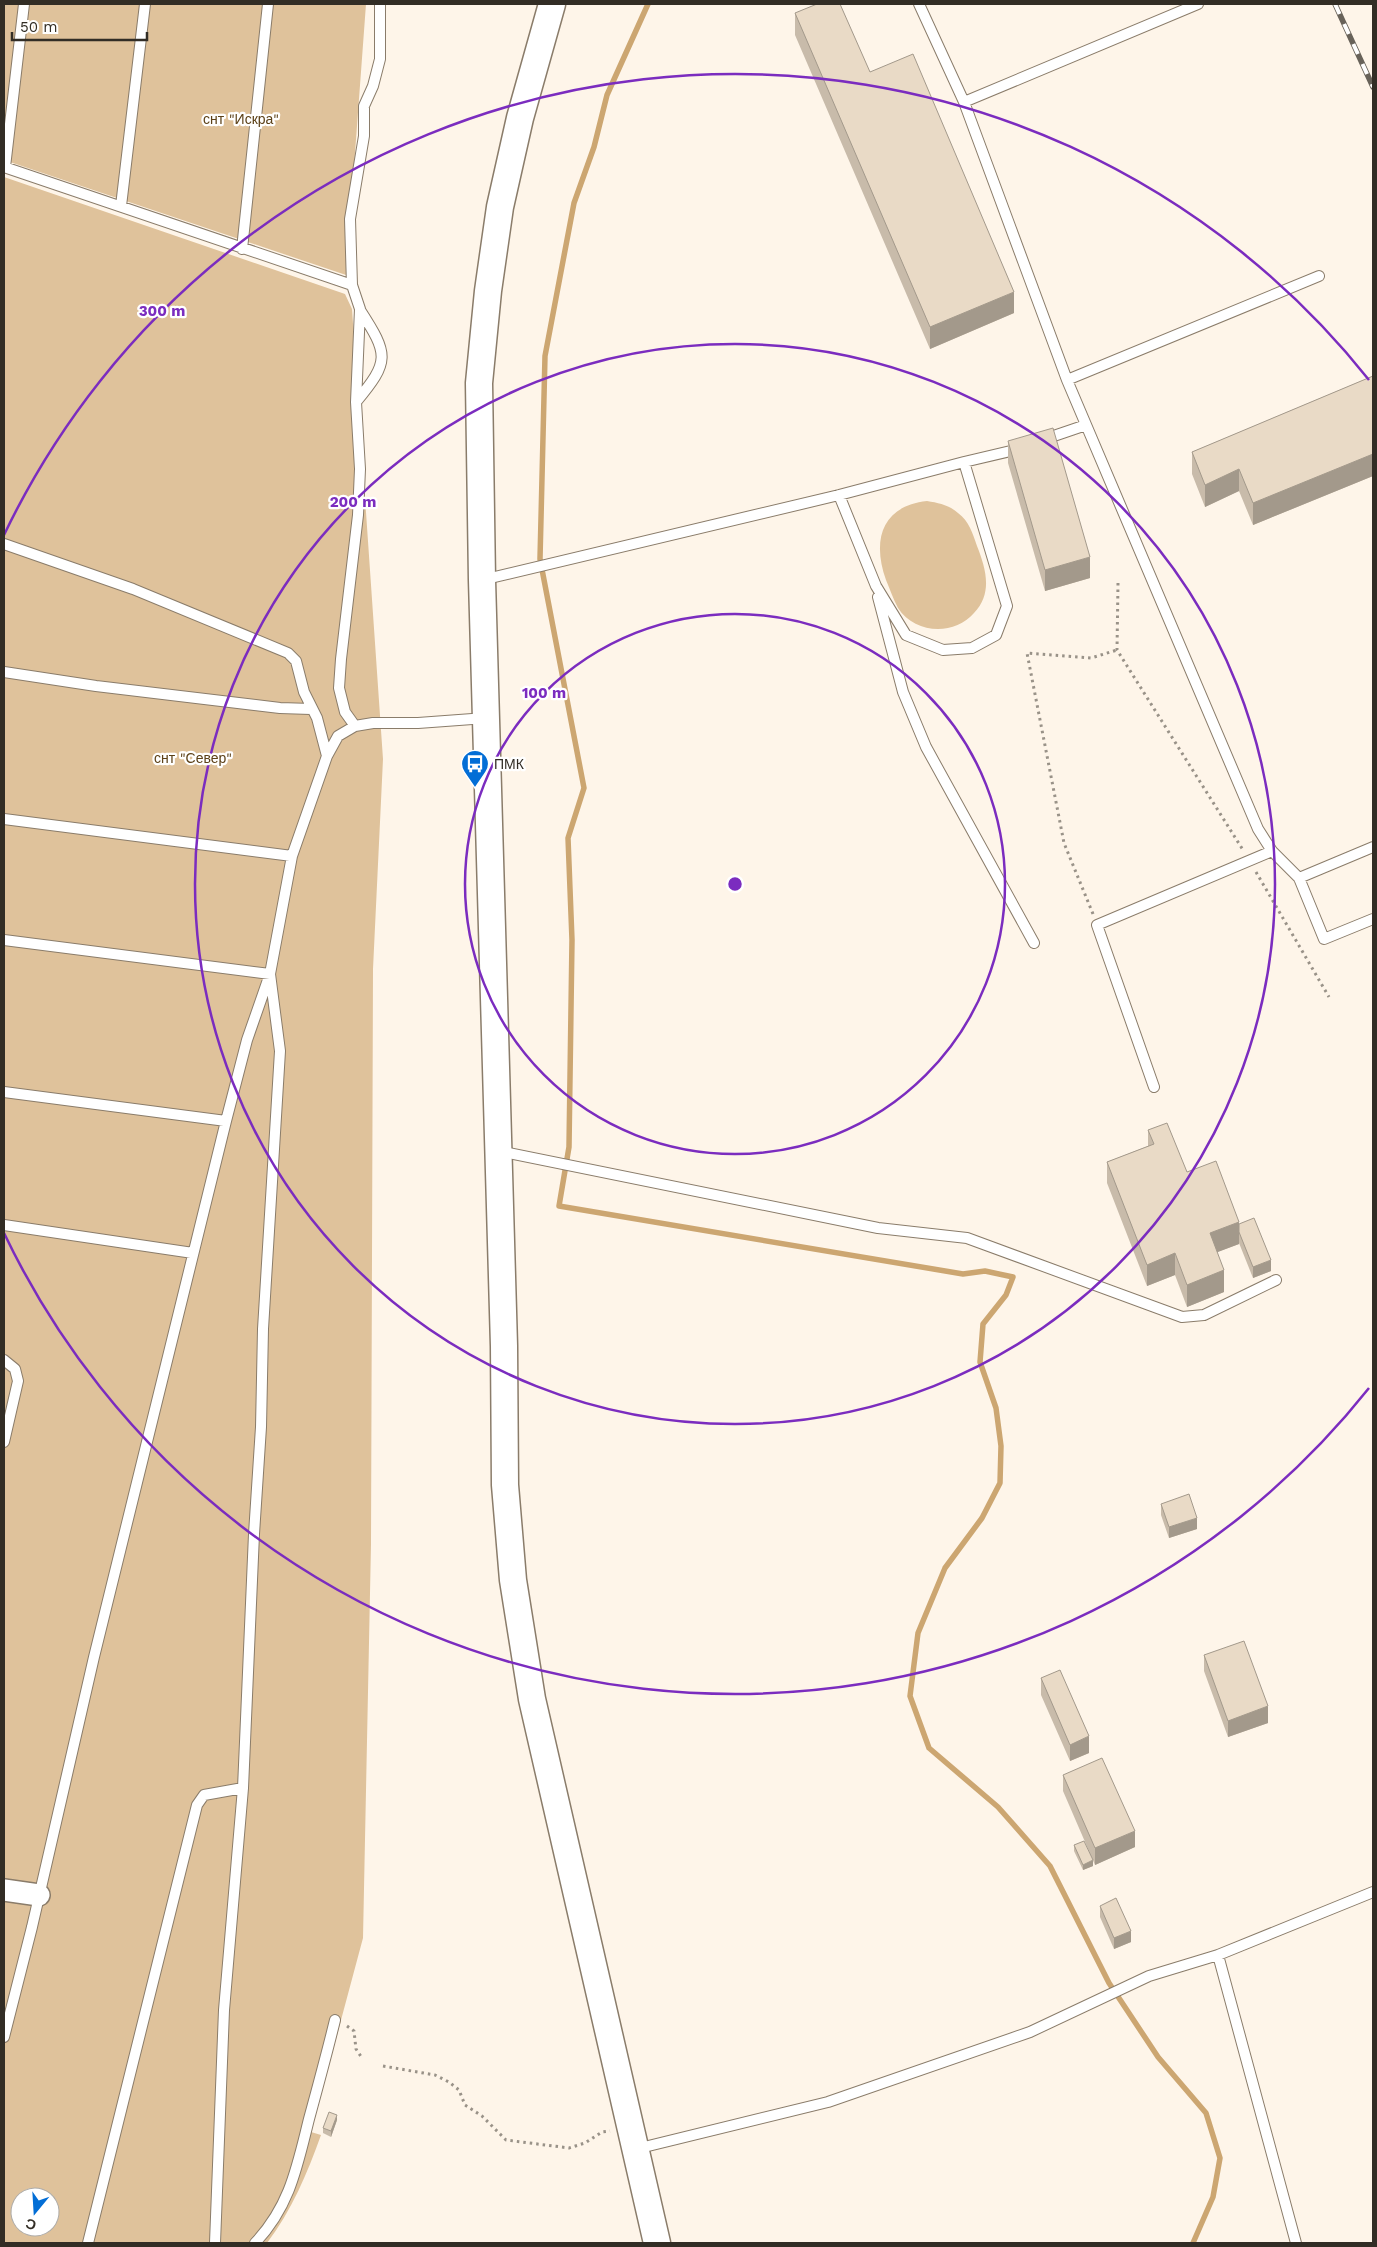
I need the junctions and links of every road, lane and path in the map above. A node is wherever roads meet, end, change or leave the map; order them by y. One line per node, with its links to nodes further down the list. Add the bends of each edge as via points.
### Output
1 (24, 4): 9 (lane)
2 (145, 4): 10 (lane)
3 (268, 4): 11 (lane)
4 (380, 4): 13 (lane, via 380,59 364,106 364,136 350,219)
5 (552, 4): 21 (street, via 520,118 500,207 488,291 478,383)
6 (919, 4): 8 (lane)
7 (1198, 4): 8 (lane)
8 (964, 102): 15 (lane)
9 (4, 167): 10 (lane)
10 (122, 206): 11 (lane)
11 (242, 249): 13 (lane)
12 (1319, 276): 15 (lane)
13 (352, 285): 14 (lane)
14 (360, 309): 16 (lane); 16 (lane, via 378,337 382,357 377,376)
15 (1067, 380): 17 (lane)
16 (356, 402): 28 (lane, via 360,469 358,515 340,688 345,712)
17 (1086, 425): 18 (lane, via 1015,450); 32 (lane, via 1258,829)
18 (964, 462): 19 (lane); 23 (lane, via 1007,606 996,635 972,648 943,650 906,635)
19 (839, 494): 21 (lane); 23 (lane)
20 (4, 544): 26 (lane, via 133,589 288,653 296,661)
21 (482, 580): 27 (street)
22 (1118, 583): 24 (path)
23 (876, 586): 39 (lane, via 903,692 926,747)
24 (1117, 650): 34 (path); 37 (path, via 1091,658 1027,653 1064,843)
25 (4, 672): 26 (lane, via 105,688 280,708)
26 (311, 708): 29 (lane, via 317,718)
27 (486, 718): 28 (lane); 45 (street)
28 (355, 726): 29 (lane, via 338,736)
29 (326, 756): 33 (lane)
30 (4, 819): 33 (lane)
31 (1373, 847): 35 (lane)
32 (1272, 851): 34 (lane); 35 (lane)
33 (292, 856): 40 (lane)
34 (1250, 862): 37 (lane); 41 (path)
35 (1299, 878): 36 (lane, via 1324,939)
36 (1373, 919)
37 (1097, 925): 42 (lane)
38 (4, 940): 40 (lane)
39 (1034, 942)
40 (270, 974): 44 (lane, via 247,1040); 51 (lane, via 280,1051 263,1330 262,1428)
41 (1329, 997)
42 (1154, 1087)
43 (4, 1092): 44 (lane)
44 (226, 1121): 47 (lane)
45 (499, 1151): 48 (lane, via 878,1228 967,1238 1182,1317 1204,1315); 60 (street, via 505,1485 513,1580 532,1699)
46 (4, 1225): 47 (lane)
47 (193, 1253): 54 (lane, via 91,1666)
48 (1276, 1280)
49 (4, 1360): 50 (lane, via 15,1370 18,1381)
50 (4, 1442)
51 (243, 1788): 61 (lane, via 204,1795 197,1805); 62 (lane, via 224,2010)
52 (4, 1890): 54 (street)
53 (1373, 1892): 55 (lane)
54 (39, 1895): 57 (lane)
55 (1218, 1955): 60 (lane, via 1149,1976 1030,2032 828,2102); 65 (lane)
56 (335, 2020): 58 (path, via 354,2031 356,2048); 63 (lane, via 294,2179 281,2209)
57 (4, 2037)
58 (362, 2058)
59 (383, 2066): 60 (path, via 435,2075 449,2082 458,2090 465,2105 482,2116 506,2140 569,2148 602,2132)
60 (632, 2138): 64 (street)
61 (88, 2243)
62 (216, 2243)
63 (255, 2243)
64 (657, 2243)
65 (1296, 2243)

